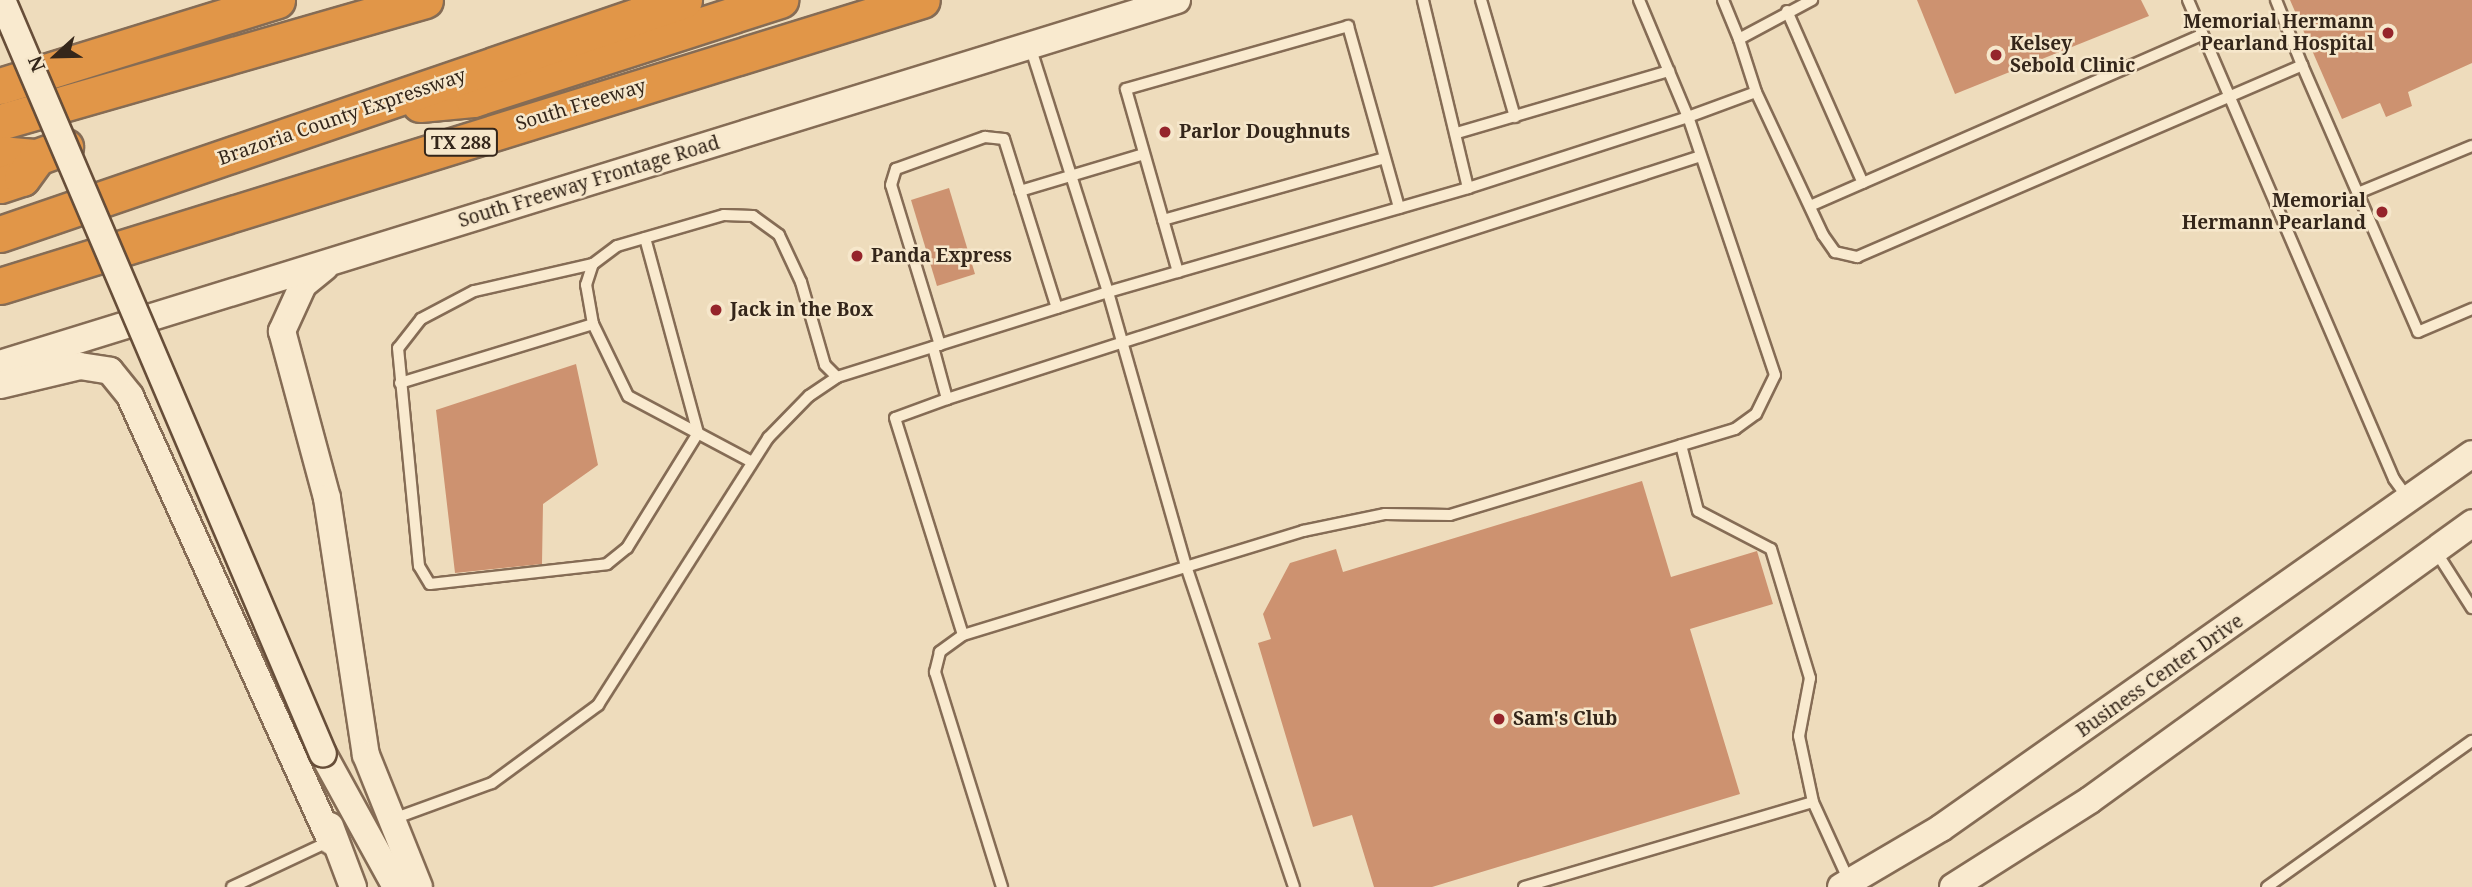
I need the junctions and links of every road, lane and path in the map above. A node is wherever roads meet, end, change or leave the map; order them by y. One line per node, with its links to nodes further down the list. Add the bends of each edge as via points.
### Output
1 (2, 0): 32 (street, bridge)
2 (277, 0): 23 (highway)
3 (381, 0): 17 (highway)
4 (425, 0): 17 (highway)
5 (684, 0): 26 (highway, Brazoria County Expressway)
6 (780, 0): 26 (highway, via 473,99)
7 (922, 0): 51 (highway, South Freeway / TX 288)
8 (1177, 0): 20 (street, South Freeway Frontage Road)
9 (1423, 0): 30 (lane)
10 (1481, 0): 27 (lane)
11 (1639, 0): 22 (lane)
12 (1723, 0): 19 (lane)
13 (1812, 0): 16 (lane)
14 (2188, 0): 18 (lane)
15 (2276, 0): 21 (lane)
16 (1787, 11): 19 (lane); 38 (lane)
17 (327, 28): 29 (highway)
18 (2202, 36): 25 (lane); 38 (lane)
19 (1739, 38): 24 (lane)
20 (1030, 46): 37 (lane); 48 (street, South Freeway Frontage Road)
21 (2302, 65): 25 (lane); 42 (lane)
22 (1669, 71): 27 (lane); 28 (lane)
23 (0, 86)
24 (1756, 92): 28 (lane); 43 (lane)
25 (2228, 98): 43 (lane, via 1857,257 1835,252); 67 (lane)
26 (364, 109): 46 (highway, Brazoria County Expressway)
27 (1515, 117): 30 (lane)
28 (1688, 117): 35 (lane); 40 (lane)
29 (0, 122)
30 (1458, 133): 40 (lane)
31 (2472, 146): 42 (lane)
32 (51, 152): 34 (highway); 39 (highway, via 22,178); 74 (street, bridge)
33 (1144, 154): 36 (lane, via 1126,89 1348,26); 37 (lane); 45 (lane)
34 (0, 155)
35 (1701, 156): 56 (lane); 64 (lane, via 1775,375 1756,414 1735,429)
36 (1385, 158): 44 (lane); 45 (lane)
37 (1071, 175): 41 (lane); 52 (lane)
38 (1863, 183): 43 (lane)
39 (0, 185)
40 (1468, 188): 44 (lane)
41 (1020, 191): 53 (lane); 57 (lane, via 1004,139 985,137 896,169 891,185)
42 (2357, 193): 54 (lane, via 2418,332)
43 (1810, 206)
44 (1399, 208): 50 (lane)
45 (1163, 220): 50 (lane)
46 (0, 234)
47 (645, 238): 49 (lane, via 617,246); 59 (lane, via 724,215 753,216 779,235 801,282 825,365); 63 (lane)
48 (332, 261): 58 (street, South Freeway Frontage Road); 76 (street, via 303,285 282,331 327,498 366,755)
49 (593, 264): 55 (lane, via 586,285); 60 (lane, via 474,291 421,319 398,348)
50 (1178, 272): 52 (lane)
51 (0, 286)
52 (1108, 292): 53 (lane); 56 (lane)
53 (1057, 308): 57 (lane)
54 (2472, 309)
55 (593, 324): 60 (lane); 63 (lane, via 628,396)
56 (1123, 342): 62 (lane); 70 (lane)
57 (937, 346): 59 (lane); 62 (lane)
58 (0, 364)
59 (837, 377): 66 (lane, via 809,396)
60 (400, 383): 63 (lane, via 419,566 429,584 607,564 627,548)
61 (0, 386): 77 (street, via 80,366 110,371 130,396)
62 (947, 398): 72 (lane, via 895,418)
63 (698, 433): 66 (lane)
64 (1681, 445): 70 (lane, via 1450,515 1385,514); 75 (lane, via 1698,511 1771,549 1810,678 1799,736)
65 (2472, 454): 67 (street, Business Center Drive)
66 (752, 462): 76 (lane, via 598,705 492,783)
67 (2409, 499): 78 (street, Business Center Drive, via 1941,828)
68 (2472, 523): 69 (street)
69 (2434, 549): 71 (lane); 86 (street, via 2090,800)
70 (1186, 566): 72 (lane); 84 (lane)
71 (2472, 608)
72 (963, 635): 83 (lane, via 940,652 935,672)
73 (2472, 741): 87 (lane)
74 (323, 754): 77 (street); 81 (street)
75 (1813, 802): 78 (lane); 85 (lane)
76 (390, 820): 82 (street)
77 (331, 841): 79 (lane); 80 (street)
78 (1848, 885)
79 (232, 887)
80 (353, 887)
81 (396, 887)
82 (419, 887)
83 (1002, 887)
84 (1294, 887)
85 (1524, 887)
86 (1954, 887)
87 (2267, 887)

